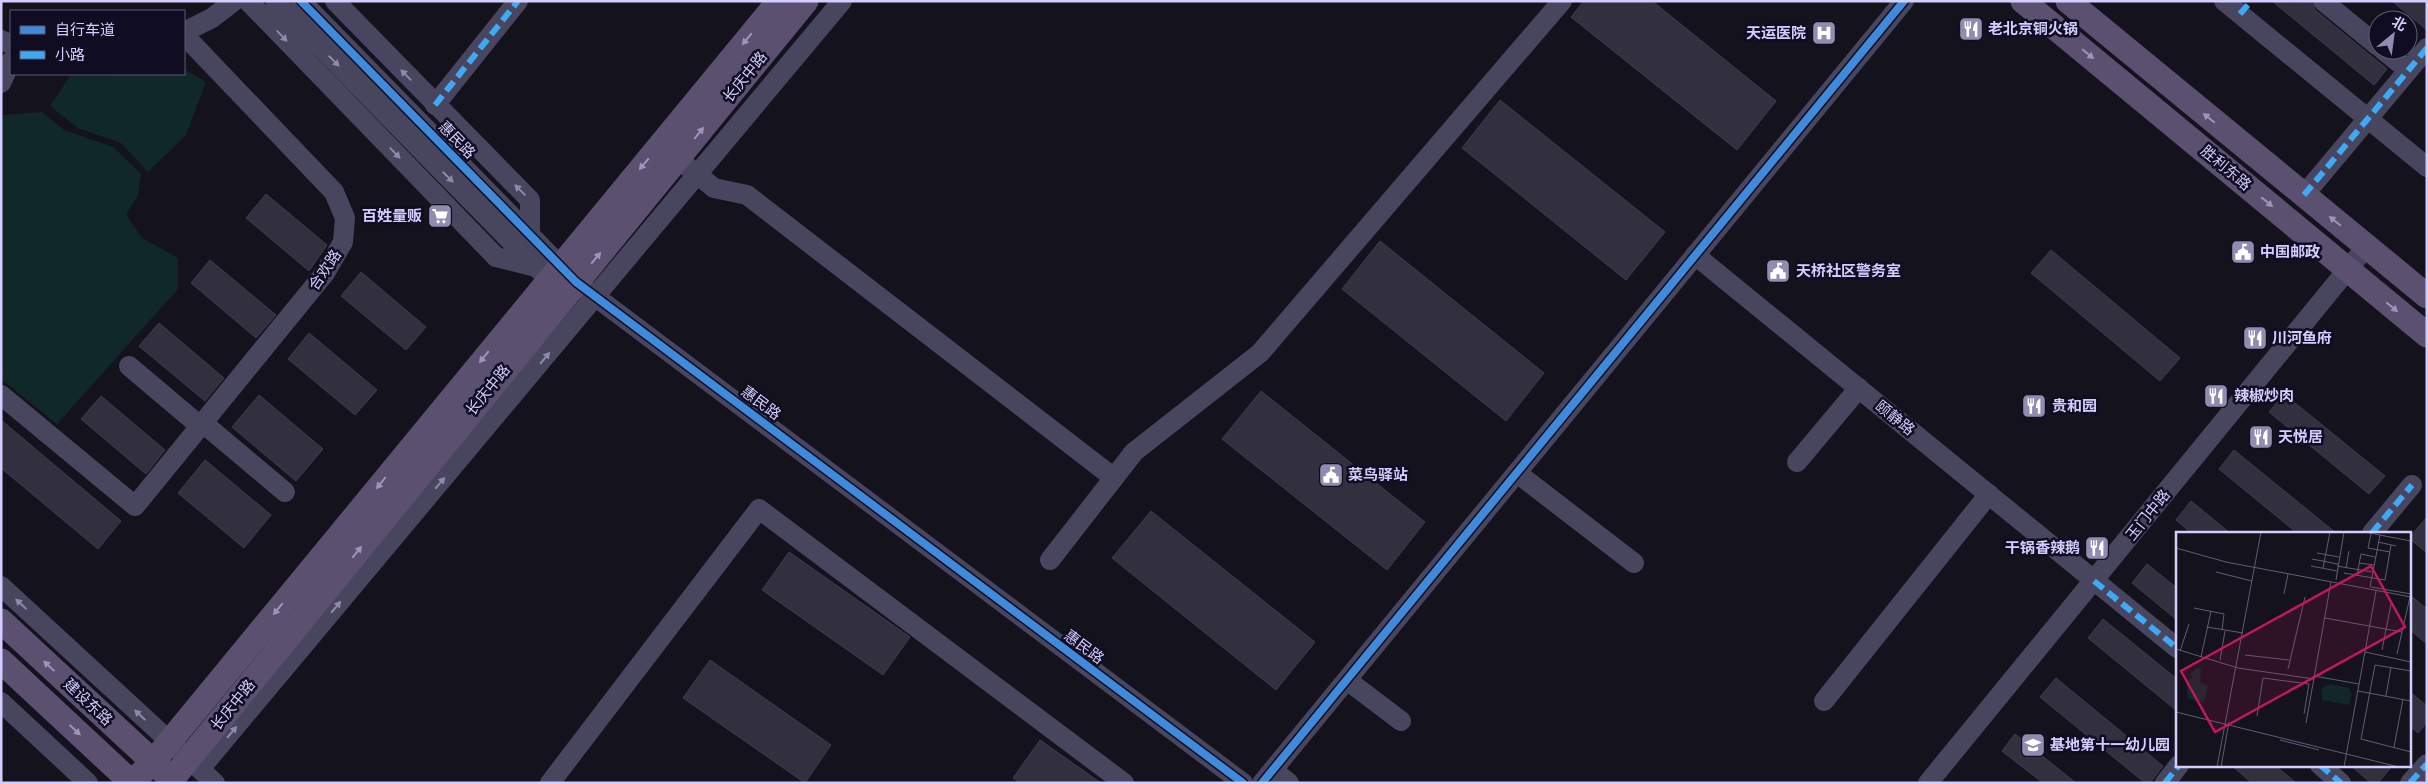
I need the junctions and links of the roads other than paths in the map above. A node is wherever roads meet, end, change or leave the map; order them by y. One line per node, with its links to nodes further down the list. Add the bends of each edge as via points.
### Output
1 (234, 1): 17 (street)
2 (248, 1): 35 (street, one-way to 35, via 496,257)
3 (275, 1): 35 (street, 惠民路, one-way to 35)
4 (301, 1): 31 (street, 惠民路)
5 (335, 1): 25 (street, one-way to 5)
6 (518, 1): 25 (street)
7 (779, 1): 27 (main road, 长庆中路, one-way to 27)
8 (806, 1): 27 (main road, 长庆中路, one-way to 8)
9 (842, 1): 29 (street)
10 (1562, 1): 45 (street, via 1260,353 1134,452)
11 (1904, 1): 33 (street)
12 (2023, 1): 34 (main road, 胜利东路, one-way to 34)
13 (2068, 1): 30 (main road, 胜利东路, one-way to 13)
14 (2224, 1): 16 (street)
15 (2323, 1): 19 (street)
16 (2245, 8): 26 (street)
17 (185, 33)
18 (185, 35): 42 (street, 合欢路, via 334,192 345,218 343,242 325,273)
19 (2368, 38)
20 (2427, 48): 23 (street)
21 (2396, 60): 23 (street)
22 (10, 63): 24 (street)
23 (2408, 70): 26 (street)
24 (1, 83)
25 (435, 105): 31 (street, one-way to 25, via 530,200)
26 (2368, 119): 28 (street); 30 (street)
27 (669, 152): 29 (street); 35 (main road, 长庆中路)
28 (2427, 167)
29 (698, 175): 37 (street); 45 (street, via 714,188 747,195)
30 (2304, 195): 32 (main road, 胜利东路, one-way to 30)
31 (530, 235): 35 (street, 惠民路)
32 (2366, 247): 34 (street, 玉门中路); 36 (main road, 胜利东路)
33 (1695, 256): 40 (street, 颐静路); 44 (street)
34 (2348, 270): 38 (main road, 胜利东路, one-way to 38); 52 (street, 玉门中路)
35 (557, 278): 37 (street, 惠民路); 61 (main road, 长庆中路, one-way to 61); 63 (main road, 长庆中路, one-way to 35)
36 (2427, 296)
37 (596, 297): 63 (street, one-way to 37); 74 (street, 惠民路)
38 (2427, 336)
39 (128, 366): 42 (street)
40 (1858, 388): 43 (street); 48 (street, 颐静路)
41 (1, 394): 42 (street, 合欢路, via 135,506)
42 (202, 424): 47 (street)
43 (1797, 462)
44 (1517, 473): 51 (street); 57 (street)
45 (1114, 478): 50 (street)
46 (2412, 485): 49 (street)
47 (285, 492)
48 (1989, 494): 52 (street, 颐静路); 59 (street)
49 (2373, 532)
50 (1050, 560)
51 (1634, 563)
52 (2094, 580): 55 (street, 颐静路); 76 (street, 玉门中路)
53 (1, 586): 61 (street, one-way to 53)
54 (1, 621): 62 (main road, 建设东路, one-way to 54)
55 (2176, 647)
56 (1, 660): 70 (main road, 建设东路, one-way to 70)
57 (1347, 680): 60 (street); 67 (street)
58 (1, 702): 69 (street)
59 (1824, 702)
60 (1401, 722)
61 (169, 742): 62 (main road, 长庆中路); 63 (street)
62 (153, 762): 68 (main road, 建设东路); 70 (main road, 长庆中路)
63 (195, 764): 68 (main road, 长庆中路); 71 (street)
64 (2427, 764): 79 (street)
65 (2178, 766): 77 (street)
66 (2321, 766): 78 (street)
67 (1268, 776): 75 (street)
68 (172, 782)
69 (88, 783)
70 (132, 783)
71 (215, 783)
72 (550, 783): 73 (street, via 759,509)
73 (1124, 783)
74 (1243, 783)
75 (1289, 783)
76 (1928, 783)
77 (2165, 783)
78 (2341, 783)
79 (2410, 783)

